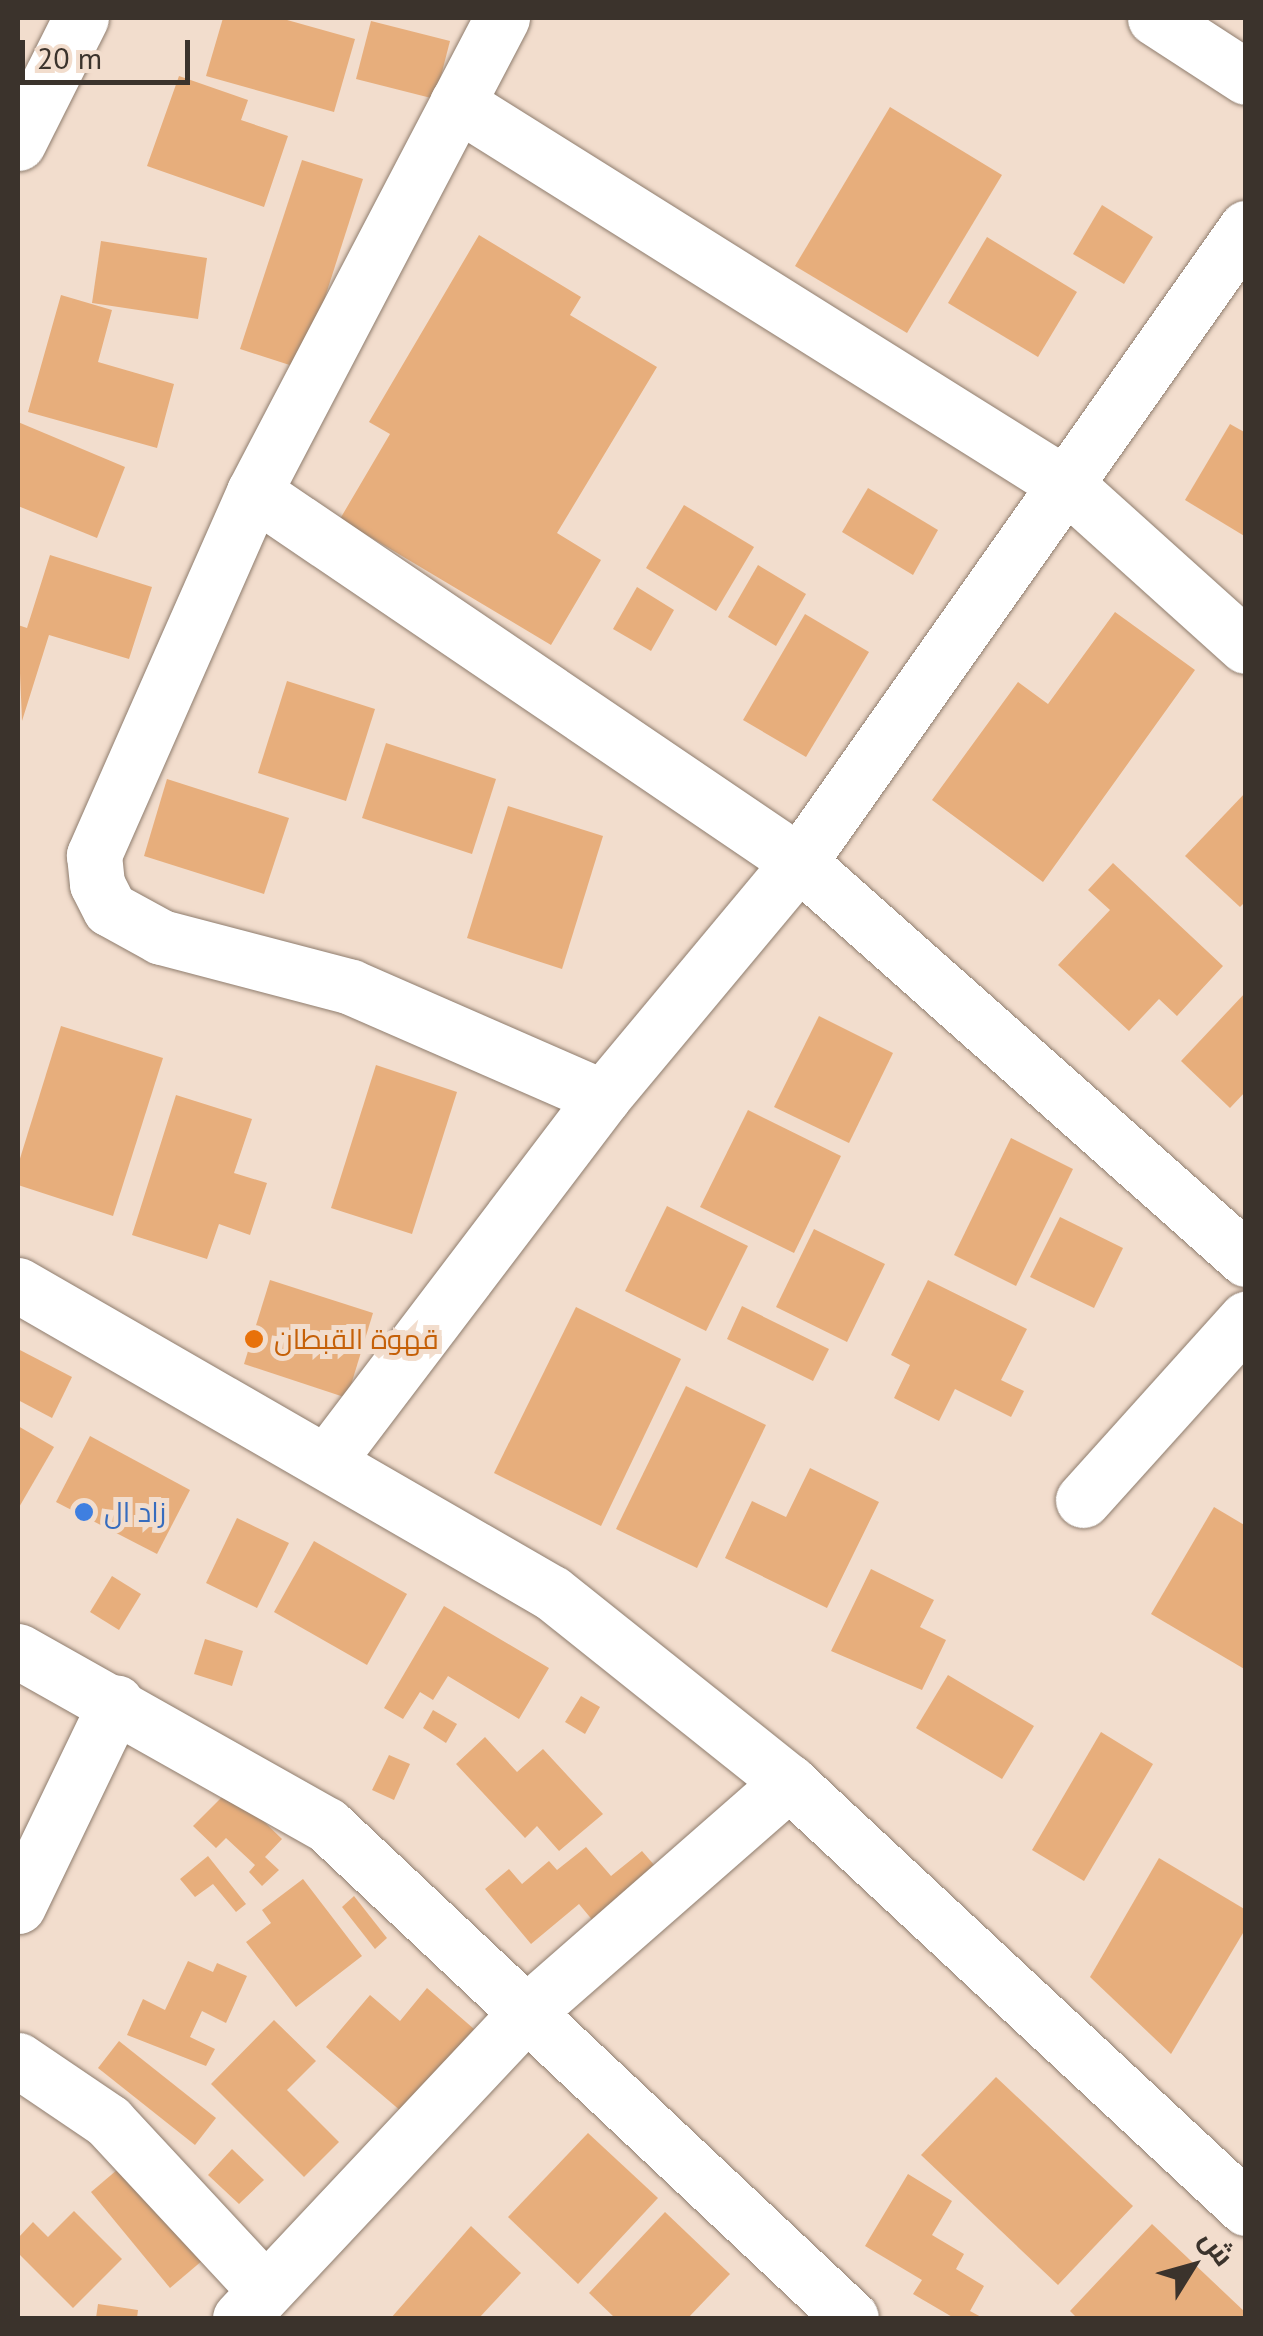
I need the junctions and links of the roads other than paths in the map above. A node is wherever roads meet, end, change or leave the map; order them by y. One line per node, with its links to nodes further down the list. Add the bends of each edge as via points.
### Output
1 (81, 18): 6 (street)
2 (502, 18): 5 (street)
3 (1155, 18): 4 (street)
4 (1246, 77)
5 (457, 104): 8 (street); 9 (street)
6 (18, 142)
7 (1246, 228): 8 (street)
8 (1068, 486): 10 (street); 11 (street)
9 (254, 492): 11 (street); 12 (street, via 94,855 97,884 110,909 161,937 351,988)
10 (1246, 646)
11 (799, 862): 12 (street); 13 (street)
12 (603, 1096): 16 (street)
13 (1246, 1259)
14 (18, 1285): 16 (street)
15 (1246, 1319): 17 (street)
16 (327, 1460): 20 (street, via 552,1593)
17 (1083, 1500)
18 (18, 1652): 19 (street)
19 (116, 1702): 21 (street); 22 (street, via 327,1825)
20 (789, 1782): 22 (street); 24 (street)
21 (18, 1906)
22 (529, 2010): 25 (street); 26 (street)
23 (18, 2060): 25 (street, via 108,2121)
24 (1246, 2208)
25 (252, 2304)
26 (840, 2315)

